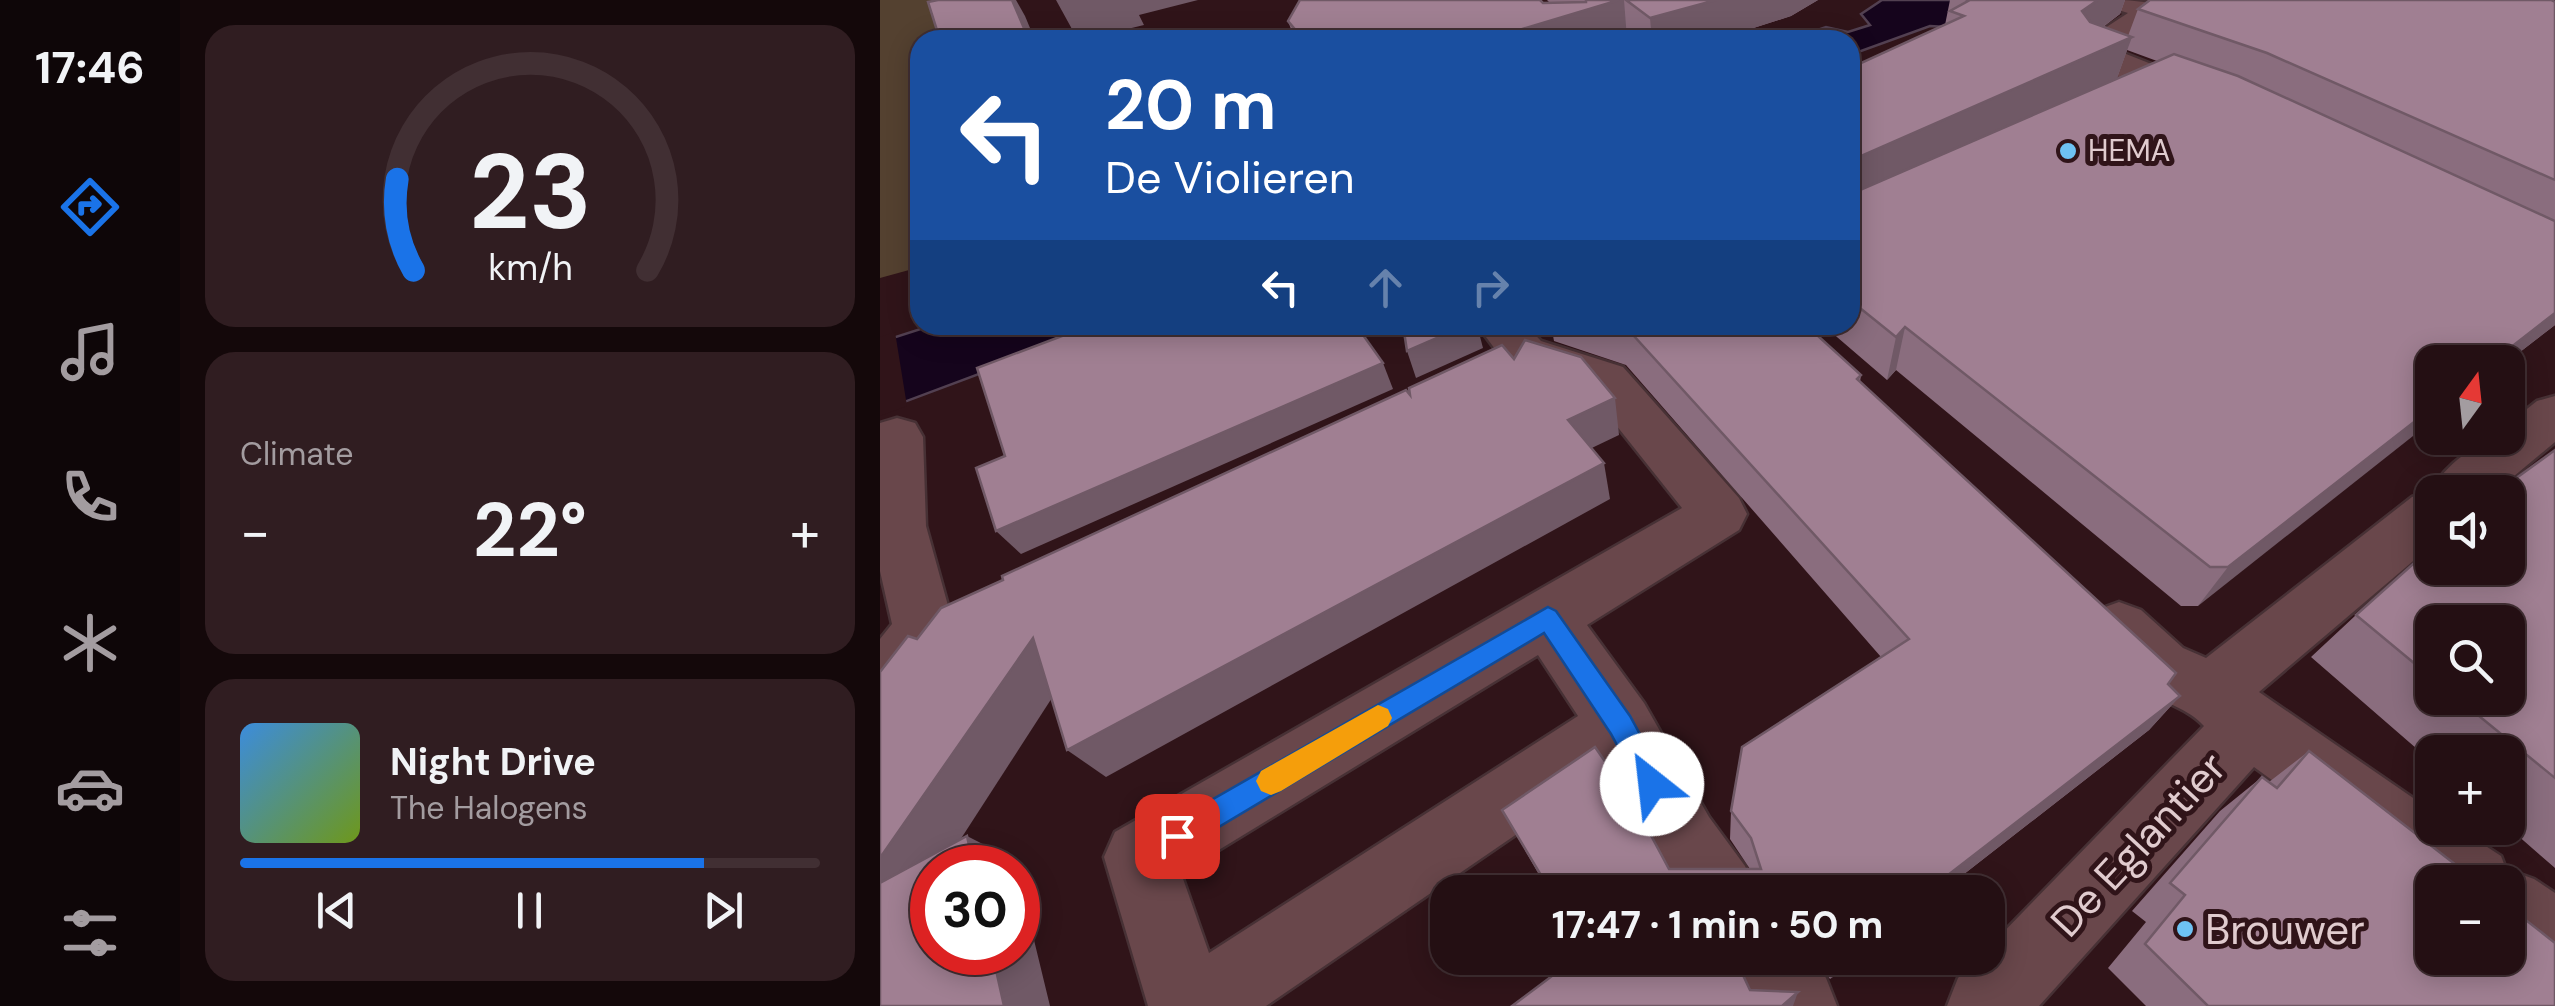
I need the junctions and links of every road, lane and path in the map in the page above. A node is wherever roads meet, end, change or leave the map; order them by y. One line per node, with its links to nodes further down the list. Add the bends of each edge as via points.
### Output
1 (2120, 0): 3 (street)
2 (2185, 0): 3 (street)
3 (2153, 11): 4 (street, via 2091,52 2172,84)
4 (2110, 100)
5 (1508, 342): 11 (street, via 1606,379 1719,514)
6 (2555, 414): 8 (street)
7 (897, 437): 12 (street, via 898,526 948,620)
8 (2479, 475)
9 (2415, 529): 13 (street, De Eglantier)
10 (2075, 588): 13 (street, De Eglantier, via 2161,668)
11 (1548, 618): 14 (street); 20 (street, via 1140,857)
12 (880, 686)
13 (2230, 708): 15 (street, De Eglantier); 23 (street, De Eglantier)
14 (1620, 725): 16 (street); 21 (street)
15 (2451, 865)
16 (1708, 875)
17 (2525, 917): 18 (street)
18 (2555, 938)
19 (1776, 975): 22 (street)
20 (1187, 1006)
21 (1198, 1006)
22 (1798, 1006)
23 (1986, 1006)

